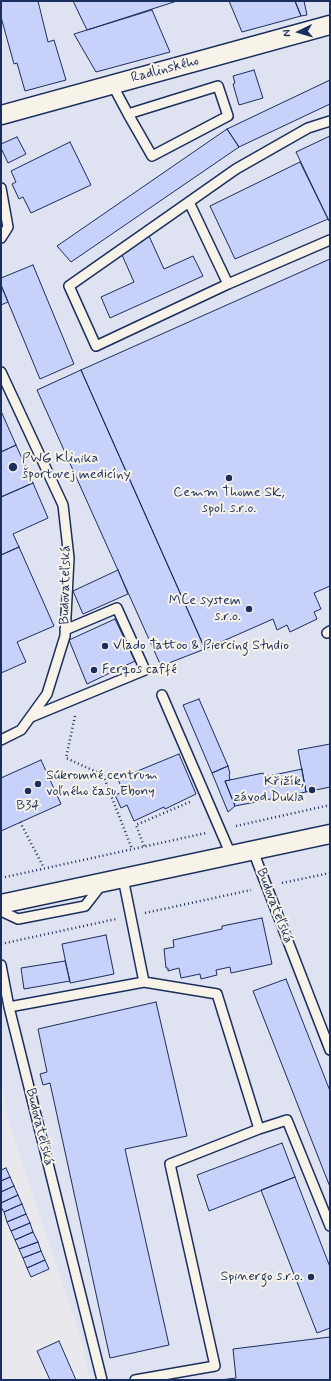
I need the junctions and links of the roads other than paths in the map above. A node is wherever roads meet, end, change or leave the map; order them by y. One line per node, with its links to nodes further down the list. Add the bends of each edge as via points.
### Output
1 (330, 25): 2 (street, Radlinského)
2 (112, 84): 3 (lane); 4 (street, Radlinského)
3 (128, 114): 3 (lane, via 152,156 228,116 218,86)
4 (1, 115)
5 (330, 121): 7 (lane, via 308,128 243,165)
6 (1, 188): 8 (lane, via 8,227)
7 (188, 202): 10 (lane); 10 (lane, via 69,286 96,346)
8 (1, 238)
9 (330, 240): 10 (lane)
10 (228, 284)
11 (1, 372): 12 (lane, Budovateľská, via 63,505 69,558)
12 (65, 630): 14 (lane, Budovateľská, via 47,694); 14 (lane, via 117,608 145,670)
13 (162, 695): 18 (lane)
14 (30, 717): 15 (lane, Budovateľská, via 21,730)
15 (1, 740)
16 (330, 834): 17 (street, Budovateľská)
17 (253, 850): 18 (street, Budovateľská); 26 (lane, Budovateľská)
18 (231, 855): 19 (street, Budovateľská)
19 (123, 878): 20 (street, Budovateľská); 24 (lane)
20 (104, 882): 21 (street, Budovateľská); 22 (lane, via 85,906 18,919)
21 (1, 904)
22 (1, 911)
23 (1, 965): 25 (lane, Budovateľská)
24 (144, 982): 25 (lane); 27 (lane, via 218,994)
25 (9, 1007): 29 (lane, Budovateľská)
26 (330, 1050)
27 (259, 1129): 28 (lane, via 286,1120); 30 (lane, via 170,1164 215,1366)
28 (330, 1226)
29 (102, 1380)
30 (135, 1380)

